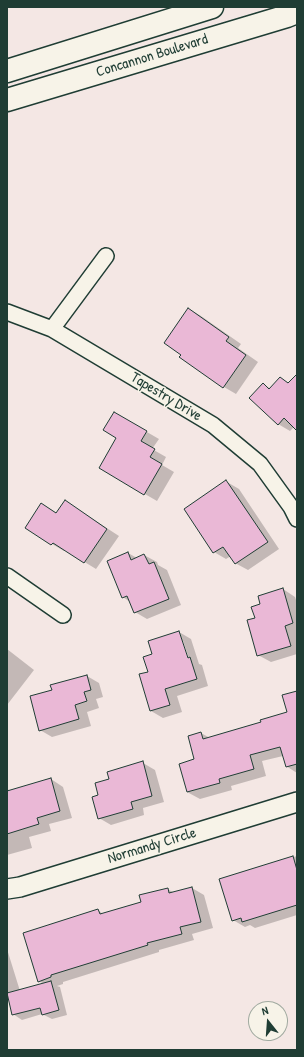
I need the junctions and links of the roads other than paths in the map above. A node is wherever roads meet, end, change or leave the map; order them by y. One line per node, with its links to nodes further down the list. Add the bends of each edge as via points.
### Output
1 (212, 7): 3 (main road, Concannon Boulevard)
2 (297, 12): 4 (main road, Concannon Boulevard)
3 (7, 71)
4 (7, 100)
5 (106, 256): 7 (street)
6 (7, 312): 7 (street, Tapestry Drive)
7 (52, 329): 8 (street, Tapestry Drive, via 213,425 260,464)
8 (297, 519)
9 (7, 576): 10 (street)
10 (63, 616)
11 (297, 802): 12 (street, Normandy Circle)
12 (7, 889)

